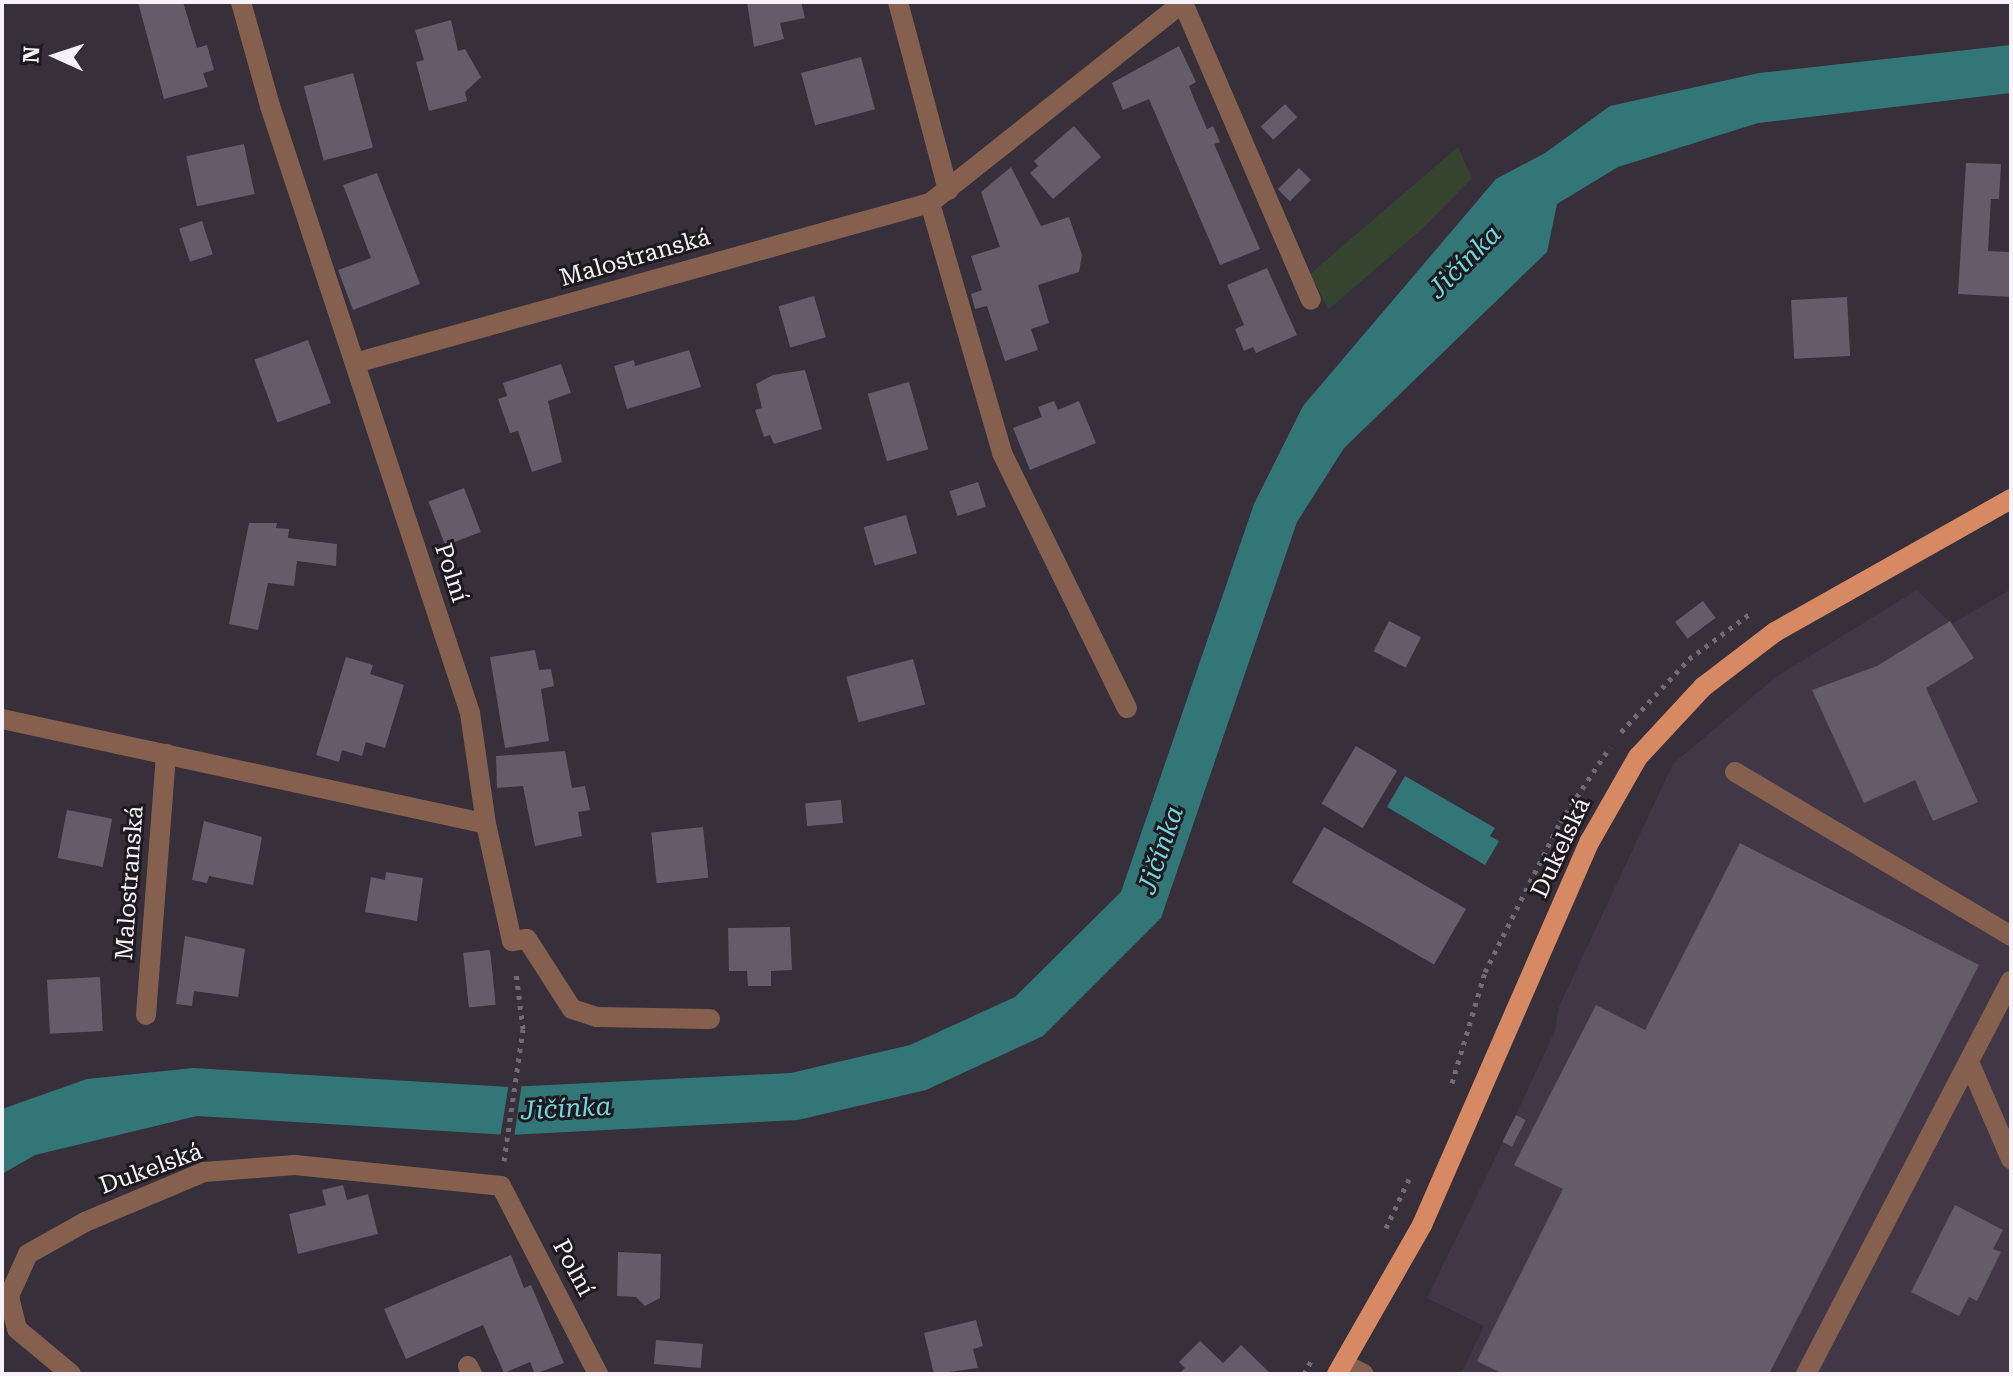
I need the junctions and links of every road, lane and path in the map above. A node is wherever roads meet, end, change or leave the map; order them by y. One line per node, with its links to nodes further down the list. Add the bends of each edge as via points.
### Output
1 (241, 2): 7 (street, Polní)
2 (898, 2): 4 (street)
3 (1184, 2): 4 (street, Malostranská); 6 (street, Malostranská)
4 (948, 190): 5 (street, Malostranská)
5 (930, 203): 7 (street, Malostranská); 9 (street, via 1002,453)
6 (1311, 300)
7 (355, 363): 13 (street, Polní, via 470,713)
8 (2011, 499): 22 (main road, Dukelská, via 1775,632 1703,687 1638,757 1590,841 1422,1225)
9 (1127, 708)
10 (2, 719): 11 (street)
11 (166, 754): 13 (street); 17 (street, Malostranská)
12 (1735, 772): 14 (street)
13 (486, 824): 15 (street, Polní)
14 (2011, 936)
15 (512, 941): 18 (street, via 527,939 572,1009 597,1017); 21 (path, via 523,1029)
16 (2011, 981): 19 (street)
17 (146, 1015)
18 (710, 1019)
19 (1969, 1062): 20 (street); 26 (street)
20 (2011, 1159)
21 (502, 1177): 23 (street, Dukelská, via 295,1165 204,1172 85,1222 28,1254 9,1296 17,1329); 24 (street, Polní)
22 (1340, 1369): 25 (street)
23 (71, 1374)
24 (598, 1374)
25 (1364, 1374)
26 (1806, 1374)

